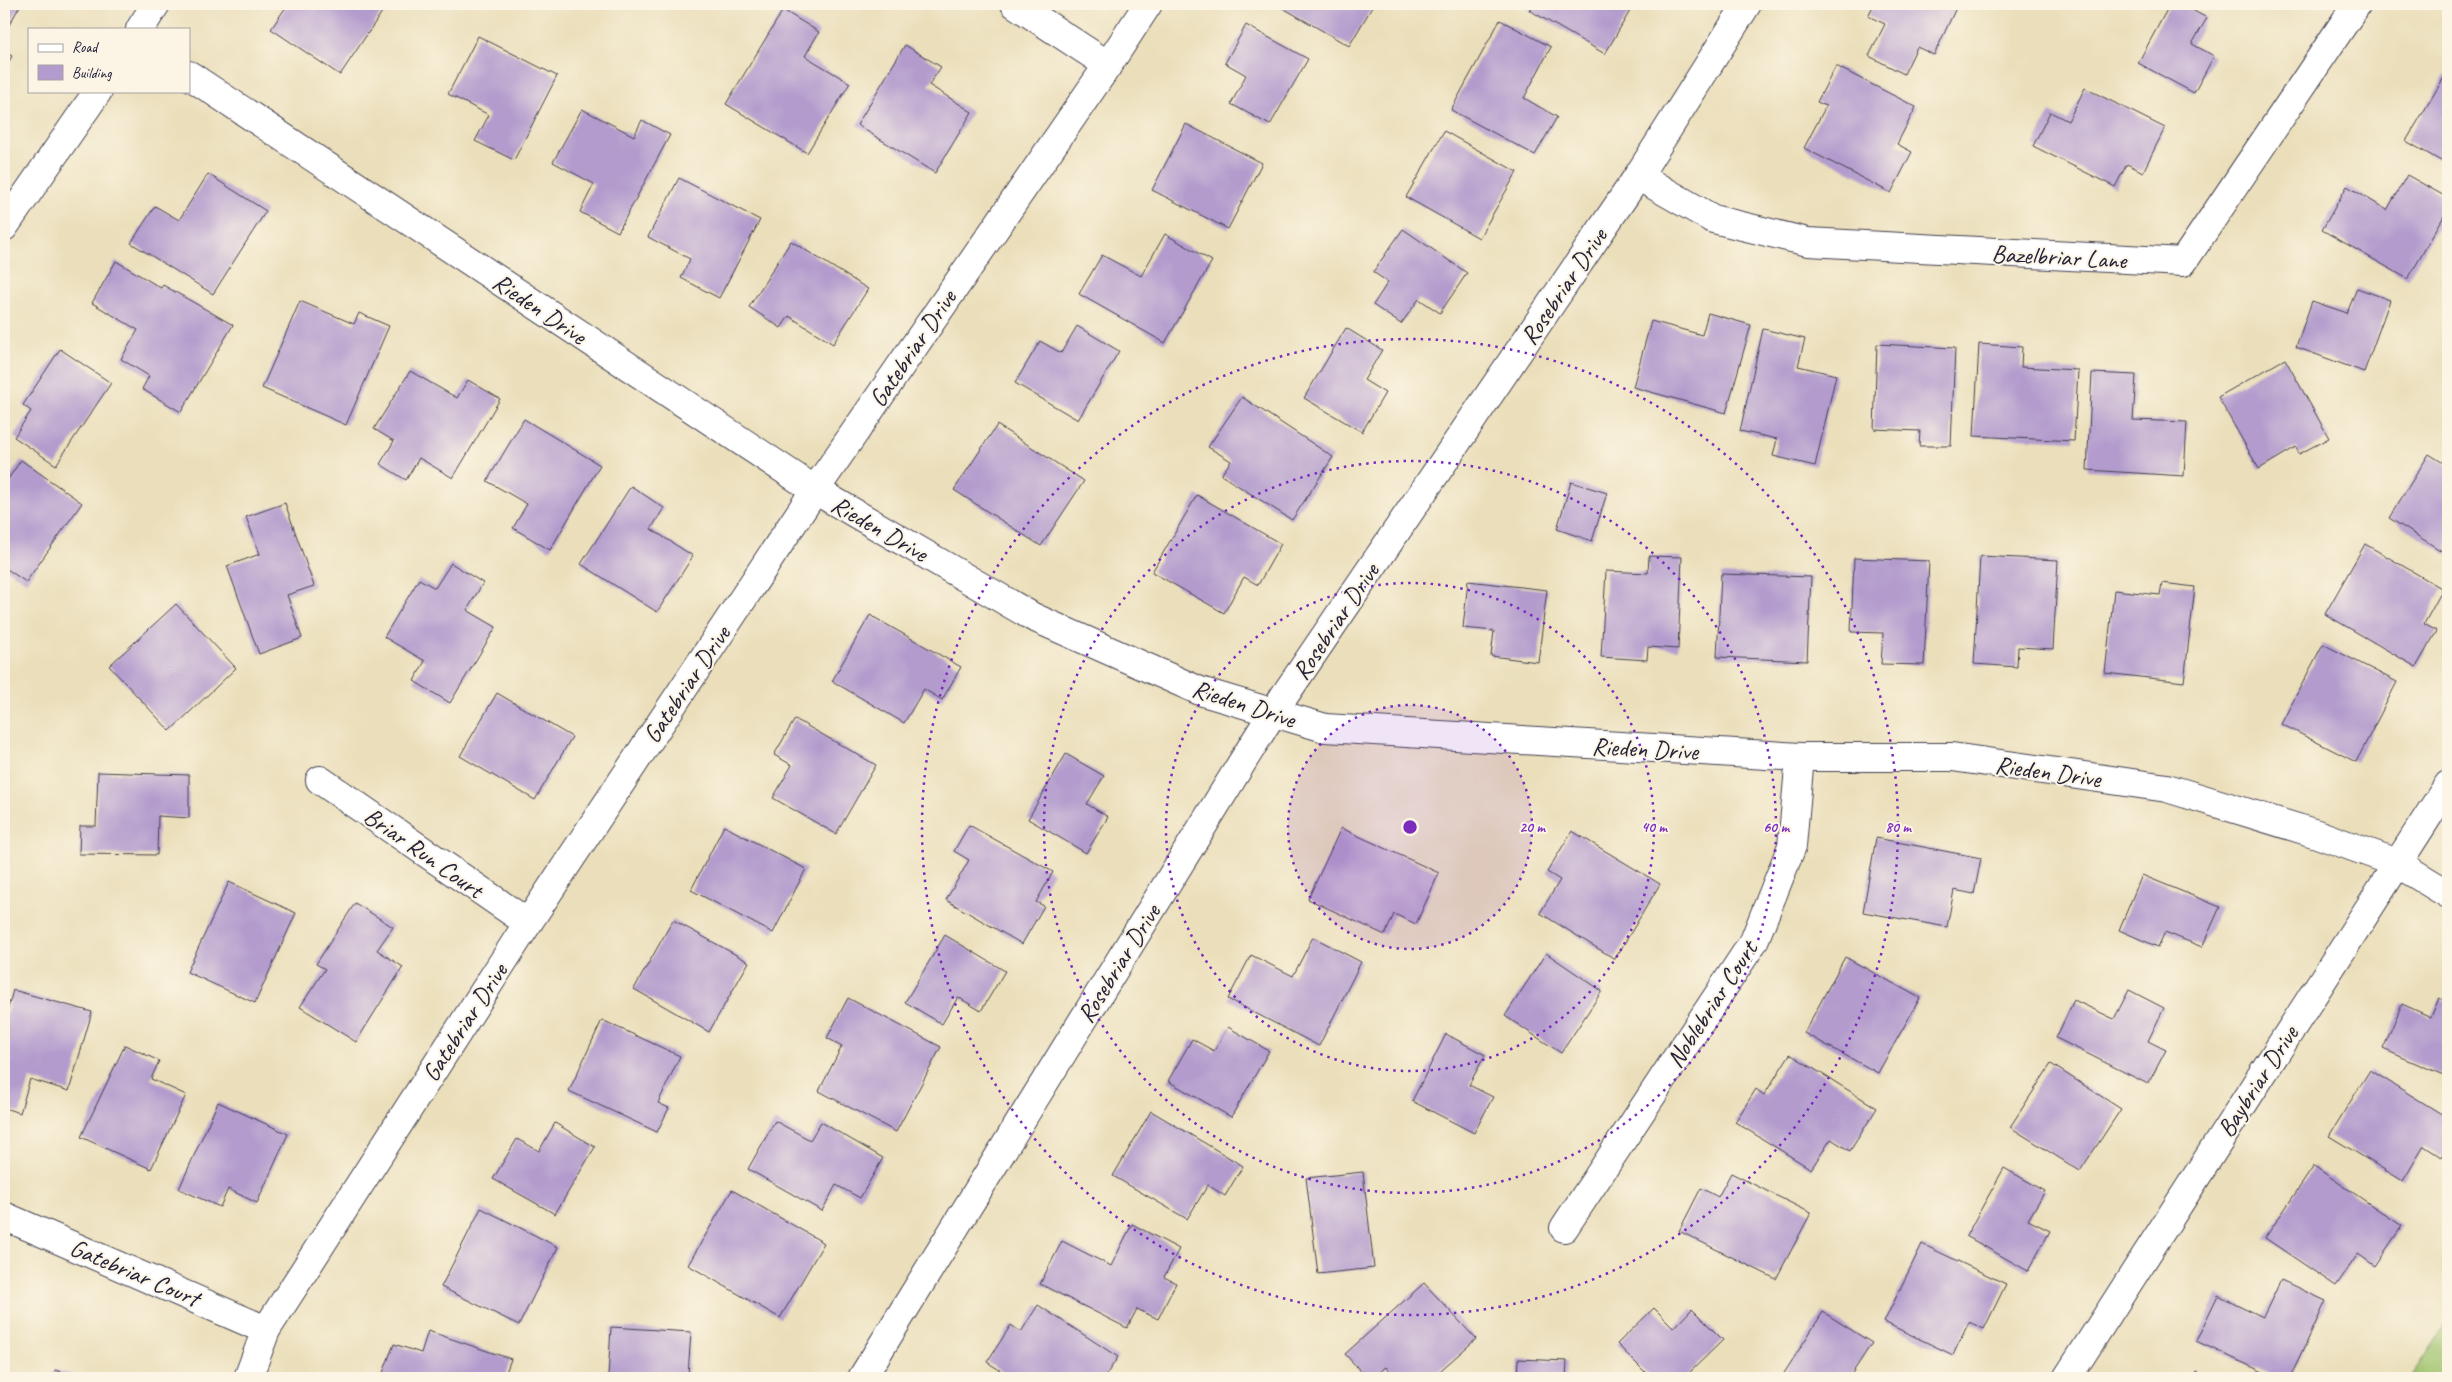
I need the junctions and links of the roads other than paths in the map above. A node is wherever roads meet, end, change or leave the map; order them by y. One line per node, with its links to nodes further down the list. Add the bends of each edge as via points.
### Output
1 (156, 4): 6 (street)
2 (1015, 4): 7 (street)
3 (1148, 4): 7 (street, Gatebriar Drive)
4 (1747, 4): 10 (street, Rosebriar Drive)
5 (2357, 4): 10 (street, Bazelbriar Lane, via 2183,262 1808,242 1713,219)
6 (141, 28)
7 (1108, 65): 12 (street, Gatebriar Drive)
8 (190, 76): 12 (street, Rieden Drive)
9 (97, 92): 11 (street)
10 (1638, 176): 13 (street, Rosebriar Drive)
11 (4, 227)
12 (815, 490): 13 (street, Rieden Drive, via 1033,617 1200,691); 19 (street, Gatebriar Drive)
13 (1272, 714): 14 (street, Rieden Drive, via 1325,728); 24 (street, Rosebriar Drive)
14 (1800, 757): 17 (street, Rieden Drive, via 1952,758 2167,788 2317,834); 21 (street, Noblebriar Court, via 1792,846 1754,941)
15 (320, 780): 19 (street, Briar Run Court)
16 (2448, 785): 17 (street, Baybriar Drive)
17 (2397, 863): 18 (street, Rieden Drive); 25 (street, Baybriar Drive)
18 (2448, 894)
19 (528, 923): 22 (street, Gatebriar Drive)
20 (4, 1216): 22 (street, Gatebriar Court)
21 (1564, 1228)
22 (266, 1330): 23 (street, Gatebriar Drive)
23 (248, 1378)
24 (862, 1378)
25 (2067, 1378)

